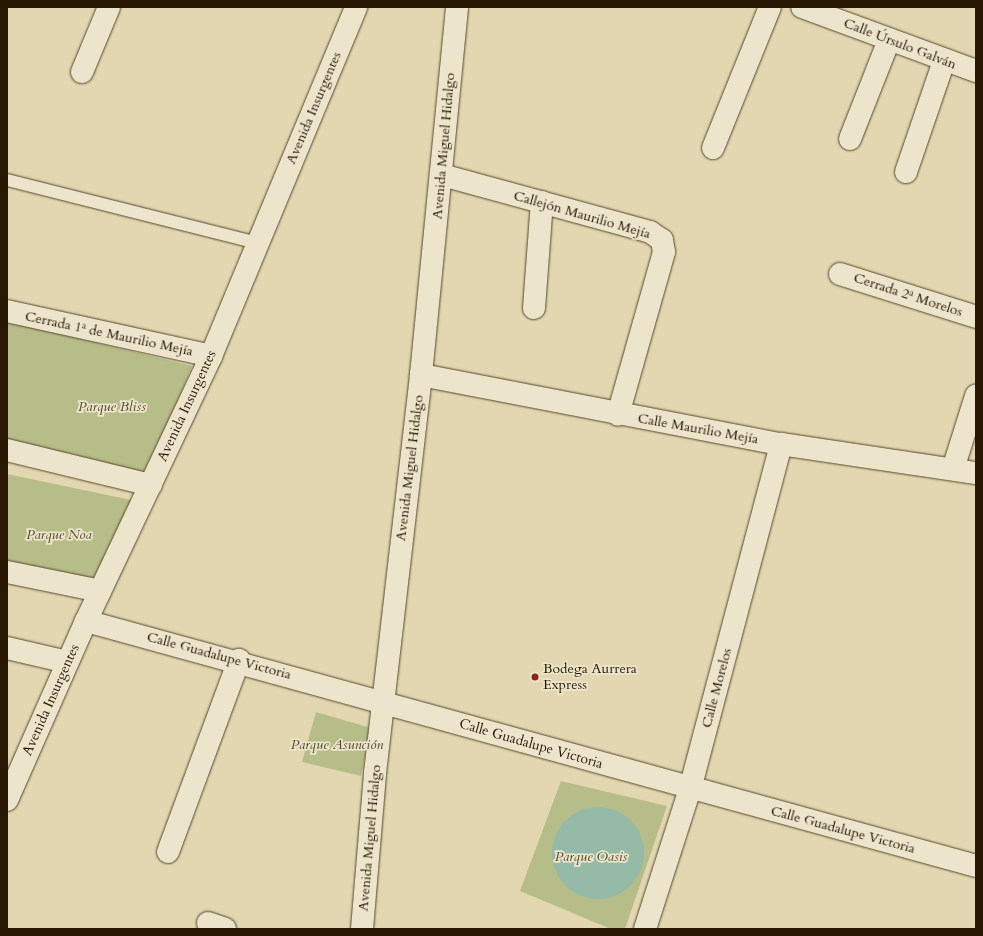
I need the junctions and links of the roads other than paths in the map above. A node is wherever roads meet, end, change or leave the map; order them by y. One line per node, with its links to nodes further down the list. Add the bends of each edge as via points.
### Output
1 (110, 7): 8 (street)
2 (356, 7): 16 (street, Avenida Insurgentes)
3 (456, 7): 13 (street, Avenida Miguel Hidalgo)
4 (770, 7): 11 (street)
5 (802, 7): 6 (street, Calle Úrsulo Galván)
6 (889, 40): 7 (street, Calle Úrsulo Galván); 10 (street)
7 (944, 61): 9 (street, Calle Úrsulo Galván); 12 (street)
8 (82, 72)
9 (976, 72)
10 (850, 139)
11 (713, 148)
12 (906, 172)
13 (442, 175): 15 (street, Callejón Maurilio Mejía); 22 (street, Avenida Miguel Hidalgo)
14 (7, 180): 16 (lane)
15 (542, 202): 18 (street); 24 (street, Callejón Maurilio Mejía, via 650,232 662,240 664,252)
16 (258, 243): 21 (street, Avenida Insurgentes)
17 (840, 274): 20 (street, Cerrada 2ª Morelos)
18 (534, 308)
19 (7, 312): 21 (street, Cerrada 1ª de Maurilio Mejía)
20 (976, 317)
21 (211, 356): 29 (street, Avenida Insurgentes)
22 (421, 375): 24 (street, Calle Maurilio Mejía); 36 (street, Avenida Miguel Hidalgo)
23 (976, 396): 27 (street)
24 (618, 415): 25 (street, Calle Maurilio Mejía)
25 (781, 444): 27 (street, Calle Maurilio Mejía); 37 (street, Calle Morelos)
26 (7, 450): 29 (street)
27 (953, 469): 28 (street, Calle Maurilio Mejía)
28 (976, 473)
29 (151, 485): 31 (street, Avenida Insurgentes)
30 (7, 572): 31 (street)
31 (100, 591): 32 (street, Avenida Insurgentes)
32 (86, 620): 34 (street, Calle Guadalupe Victoria); 35 (street, Avenida Insurgentes)
33 (7, 648): 35 (street)
34 (239, 660): 36 (street, Calle Guadalupe Victoria); 39 (street)
35 (67, 662): 38 (street, Avenida Insurgentes)
36 (383, 702): 37 (street, Calle Guadalupe Victoria); 41 (street, Avenida Miguel Hidalgo)
37 (690, 789): 40 (street, Calle Guadalupe Victoria); 42 (street, Calle Morelos)
38 (7, 800)
39 (168, 852)
40 (976, 866)
41 (362, 929)
42 (645, 929)

